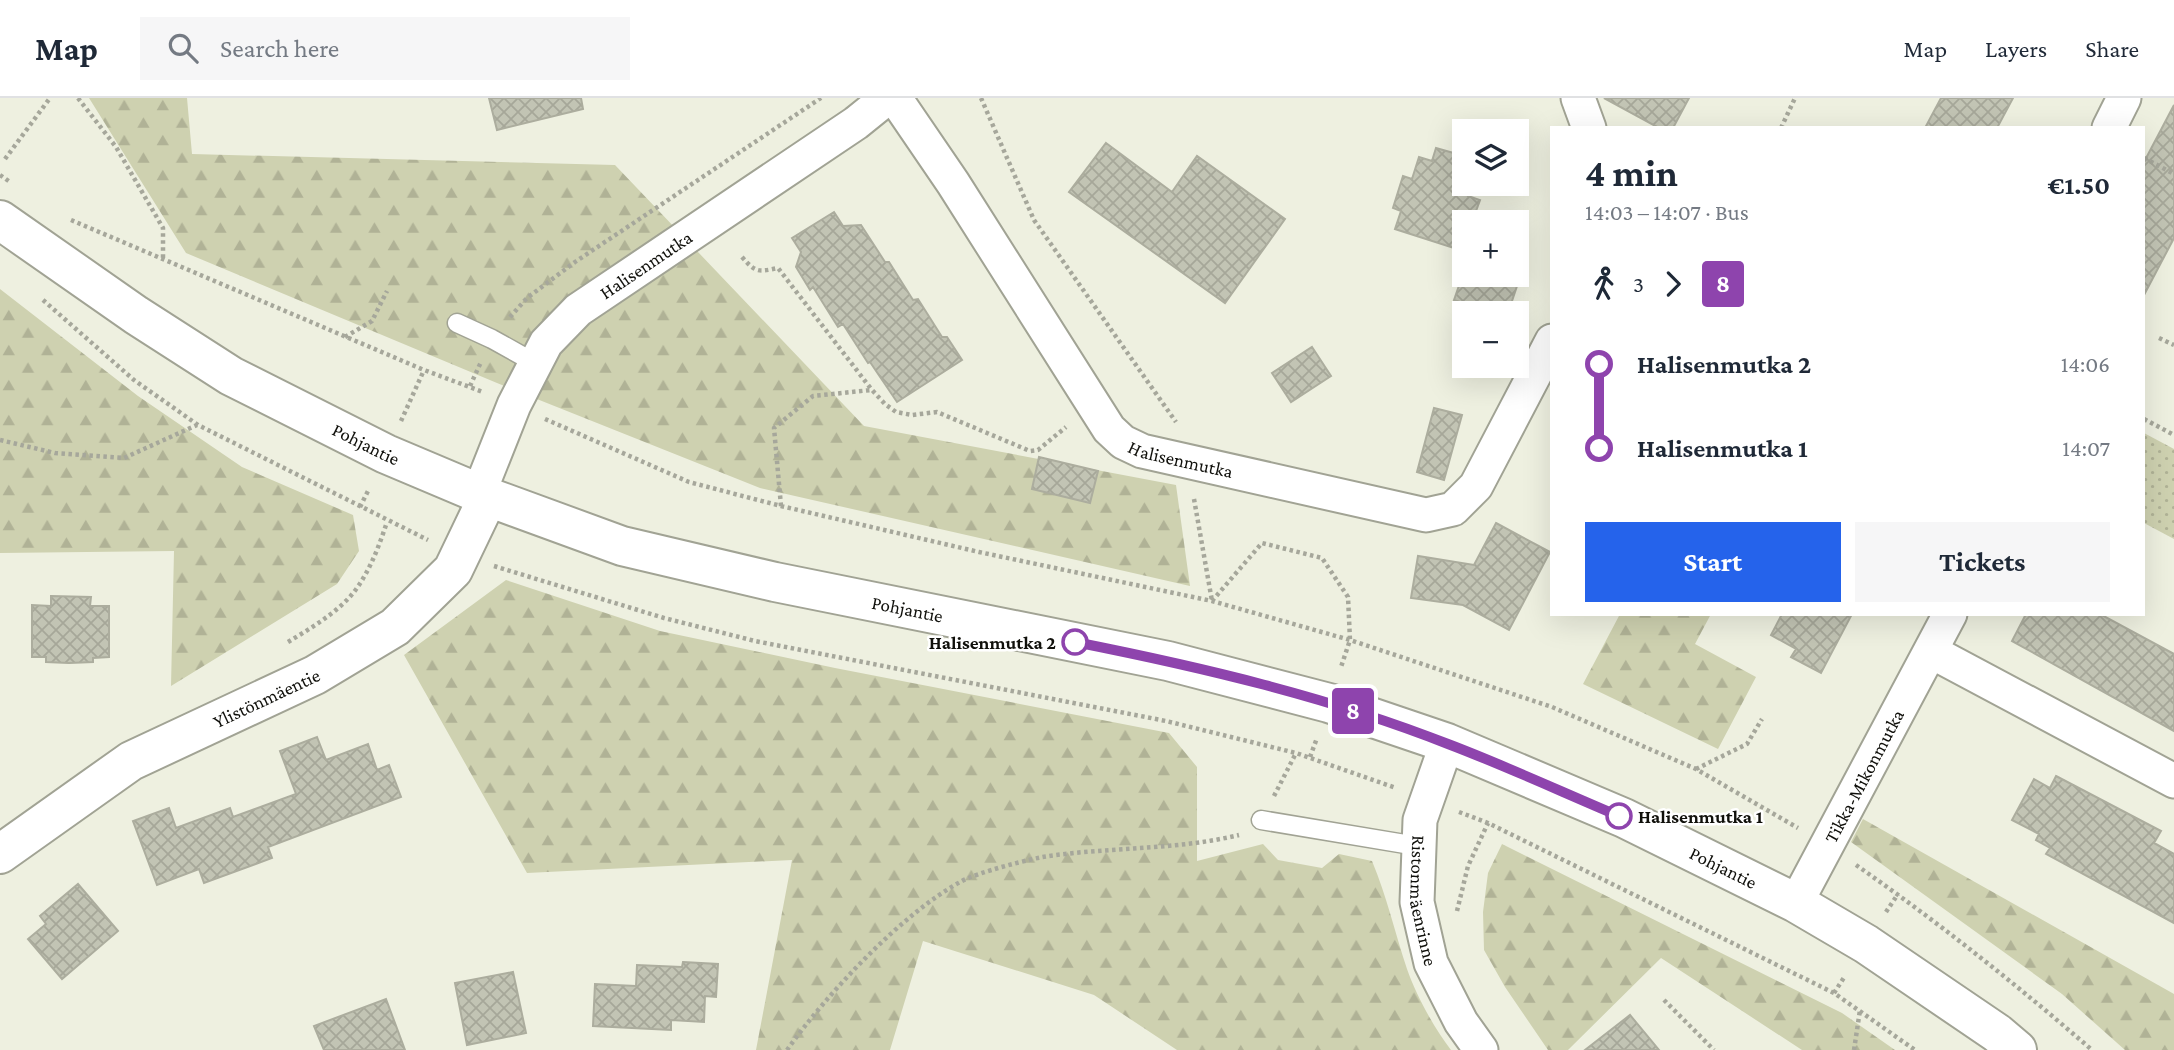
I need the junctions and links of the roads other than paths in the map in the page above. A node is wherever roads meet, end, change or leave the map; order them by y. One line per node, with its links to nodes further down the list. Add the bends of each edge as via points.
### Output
1 (887, 98): 10 (street, Halisenmutka, via 578,310 545,343)
2 (895, 98): 9 (street, Halisenmutka, via 1109,429 1142,451 1426,515 1453,509 1476,486)
3 (1578, 98): 5 (street)
4 (2124, 98): 6 (street)
5 (1588, 126)
6 (2110, 126)
7 (0, 220): 11 (street, Pohjantie, via 231,376 386,454)
8 (457, 323): 10 (lane)
9 (1550, 345)
10 (535, 363): 11 (street, Halisenmutka, via 514,405)
11 (483, 495): 14 (street, Pohjantie, via 622,546 775,582 1168,661 1329,703); 18 (street, Ylistönmäentie, via 453,570 395,627 315,675 131,761)
12 (1949, 616): 13 (street, Tikka-Mikonmutka)
13 (1932, 652): 15 (street); 19 (street, Tikka-Mikonmutka)
14 (1447, 743): 17 (street, Ristonmäenrinne, via 1420,820); 19 (street, Pohjantie, via 1624,818)
15 (2174, 781)
16 (1261, 820): 17 (lane)
17 (1417, 846): 20 (street, Ristonmäenrinne, via 1417,902 1432,963 1461,1022)
18 (0, 854)
19 (1796, 903): 21 (street, Pohjantie, via 1866,944)
20 (1481, 1050)
21 (2017, 1050)

